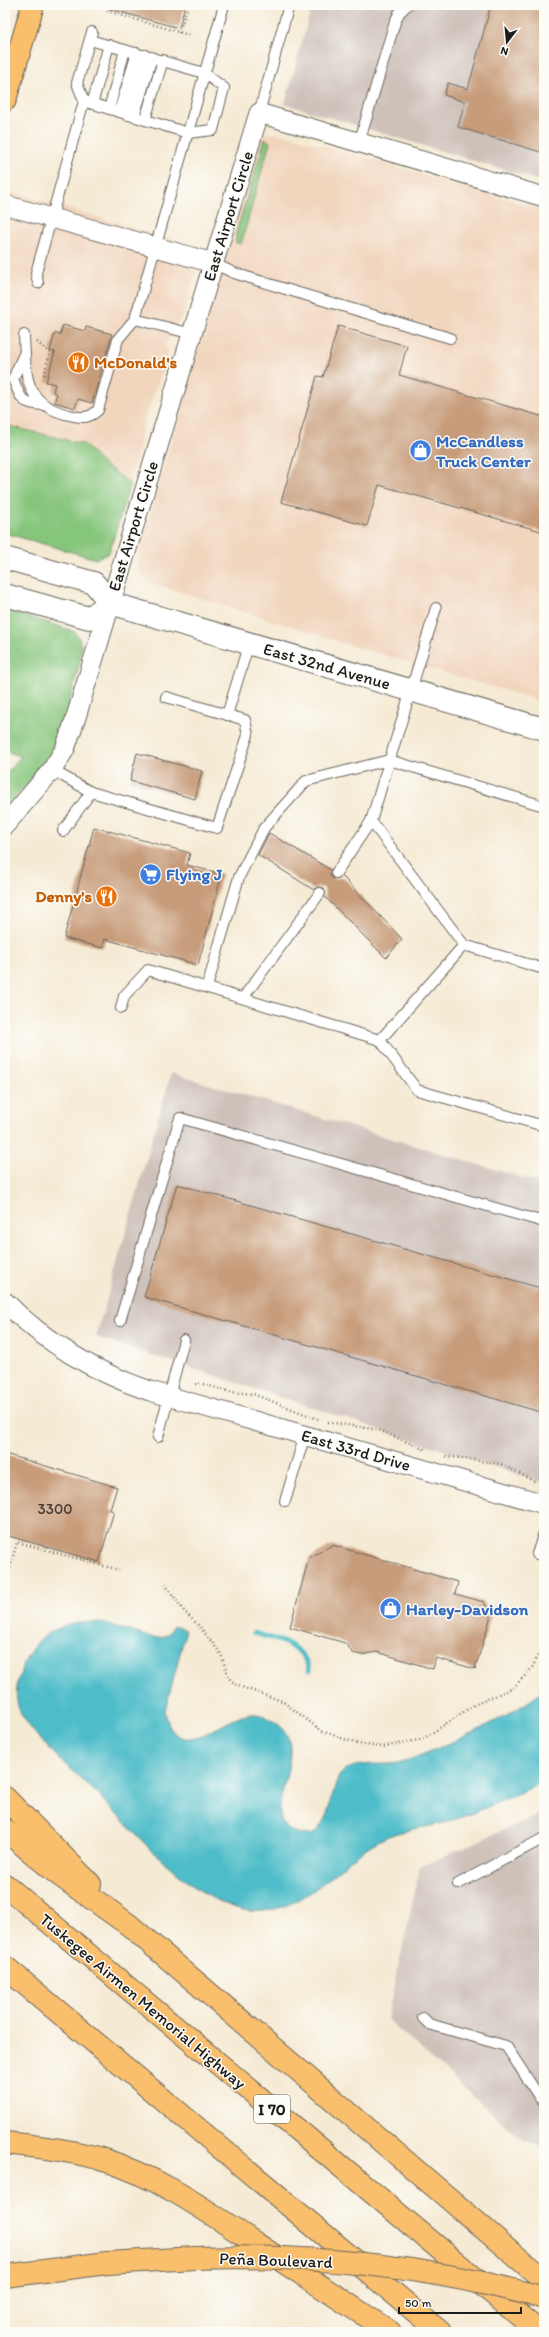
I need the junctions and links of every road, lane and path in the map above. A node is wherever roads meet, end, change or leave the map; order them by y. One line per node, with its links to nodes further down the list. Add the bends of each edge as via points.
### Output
1 (33, 5): 18 (main road)
2 (113, 5): 10 (path)
3 (188, 5): 11 (path)
4 (224, 5): 17 (lane)
5 (266, 5): 8 (path)
6 (289, 5): 21 (lane)
7 (407, 5): 25 (lane, via 395,22)
8 (263, 8)
9 (107, 11): 10 (path)
10 (111, 12): 11 (path)
11 (180, 33): 12 (path)
12 (189, 35)
13 (109, 45): 14 (lane); 19 (lane); 19 (lane, via 91,36 77,82)
14 (125, 50): 15 (lane); 20 (lane)
15 (145, 55): 16 (lane); 22 (lane)
16 (163, 60): 17 (lane); 23 (lane)
17 (204, 73): 24 (lane); 24 (lane, via 224,88 212,130)
18 (5, 100)
19 (88, 102): 20 (lane); 28 (lane)
20 (109, 109): 22 (lane)
21 (258, 113): 25 (street); 30 (street, East Airport Circle)
22 (126, 115): 23 (lane)
23 (145, 120): 24 (lane)
24 (188, 133): 29 (lane)
25 (359, 143): 26 (street)
26 (544, 197)
27 (5, 205): 28 (street)
28 (52, 218): 29 (street); 31 (lane, via 36,273)
29 (155, 247): 30 (street); 32 (lane)
30 (213, 263): 33 (street, East Airport Circle); 35 (lane, via 292,291)
31 (38, 283)
32 (135, 319): 33 (lane); 39 (lane, via 118,339 96,412 80,418 54,412)
33 (192, 334): 42 (street, East Airport Circle)
34 (24, 335): 37 (lane)
35 (450, 338)
36 (50, 351): 38 (path)
37 (25, 353): 39 (lane, via 25,375); 39 (lane, via 13,379 22,400 27,404)
38 (44, 375)
39 (43, 405)
40 (5, 558): 42 (street, via 94,582)
41 (5, 595): 42 (street, via 89,618)
42 (110, 603): 44 (street, East 32nd Avenue); 50 (street, East Airport Circle, via 65,749)
43 (436, 608): 45 (lane)
44 (249, 643): 45 (street, East 32nd Avenue); 47 (lane)
45 (410, 690): 48 (street, East 32nd Avenue); 49 (lane)
46 (166, 697): 47 (lane)
47 (227, 715): 51 (lane, via 245,720 248,735 217,828)
48 (544, 729)
49 (389, 760): 52 (lane); 53 (lane); 60 (lane, via 306,781 264,828 239,877)
50 (52, 770): 51 (lane); 54 (street, East Airport Circle)
51 (91, 792): 55 (lane)
52 (544, 806)
53 (371, 821): 56 (lane); 58 (lane)
54 (5, 825)
55 (63, 831)
56 (336, 873)
57 (320, 893): 61 (lane)
58 (464, 945): 59 (lane); 63 (lane)
59 (544, 969)
60 (207, 987): 61 (lane); 62 (lane, via 148,970 124,996)
61 (243, 998): 63 (lane)
62 (121, 1008)
63 (380, 1040): 64 (lane, via 417,1090)
64 (544, 1126)
65 (544, 1222): 67 (lane, via 180,1118)
66 (8, 1312): 69 (street, East 33rd Drive, via 92,1368 116,1379)
67 (120, 1321)
68 (184, 1340): 69 (lane)
69 (171, 1388): 70 (street, East 33rd Drive); 71 (lane); 72 (path, via 203,1384 231,1392 253,1394 323,1421 379,1430)
70 (305, 1435): 75 (lane); 76 (street, East 33rd Drive)
71 (158, 1436)
72 (430, 1452)
73 (444, 1456): 74 (path, via 500,1464)
74 (538, 1483)
75 (285, 1501)
76 (544, 1504)
77 (544, 1533): 78 (lane)
78 (537, 1554)
79 (119, 1570): 81 (path, via 17,1542)
80 (165, 1584): 82 (path, via 184,1611 221,1654 229,1678 236,1685 282,1701 322,1731 358,1744 382,1747 423,1739 474,1705 513,1688 532,1668 543,1646)
81 (5, 1587)
82 (544, 1636)
83 (5, 1798): 88 (main road)
84 (5, 1830): 88 (main road, via 58,1874)
85 (544, 1838): 86 (lane)
86 (458, 1884)
87 (5, 1885): 98 (main road, Tuskegee Airmen Memorial Highway / I 70)
88 (129, 1925): 94 (main road)
89 (5, 1966): 97 (main road)
90 (423, 2018): 91 (lane, via 429,2024 506,2046 540,2098)
91 (544, 2100)
92 (5, 2143): 96 (main road, via 49,2148 98,2158 152,2180 218,2218)
93 (5, 2276): 95 (main road, Peña Boulevard, bridge, via 100,2264 195,2258 267,2258 364,2264 453,2277)
94 (544, 2280)
95 (544, 2298)
96 (390, 2332)
97 (440, 2332)
98 (539, 2332)

